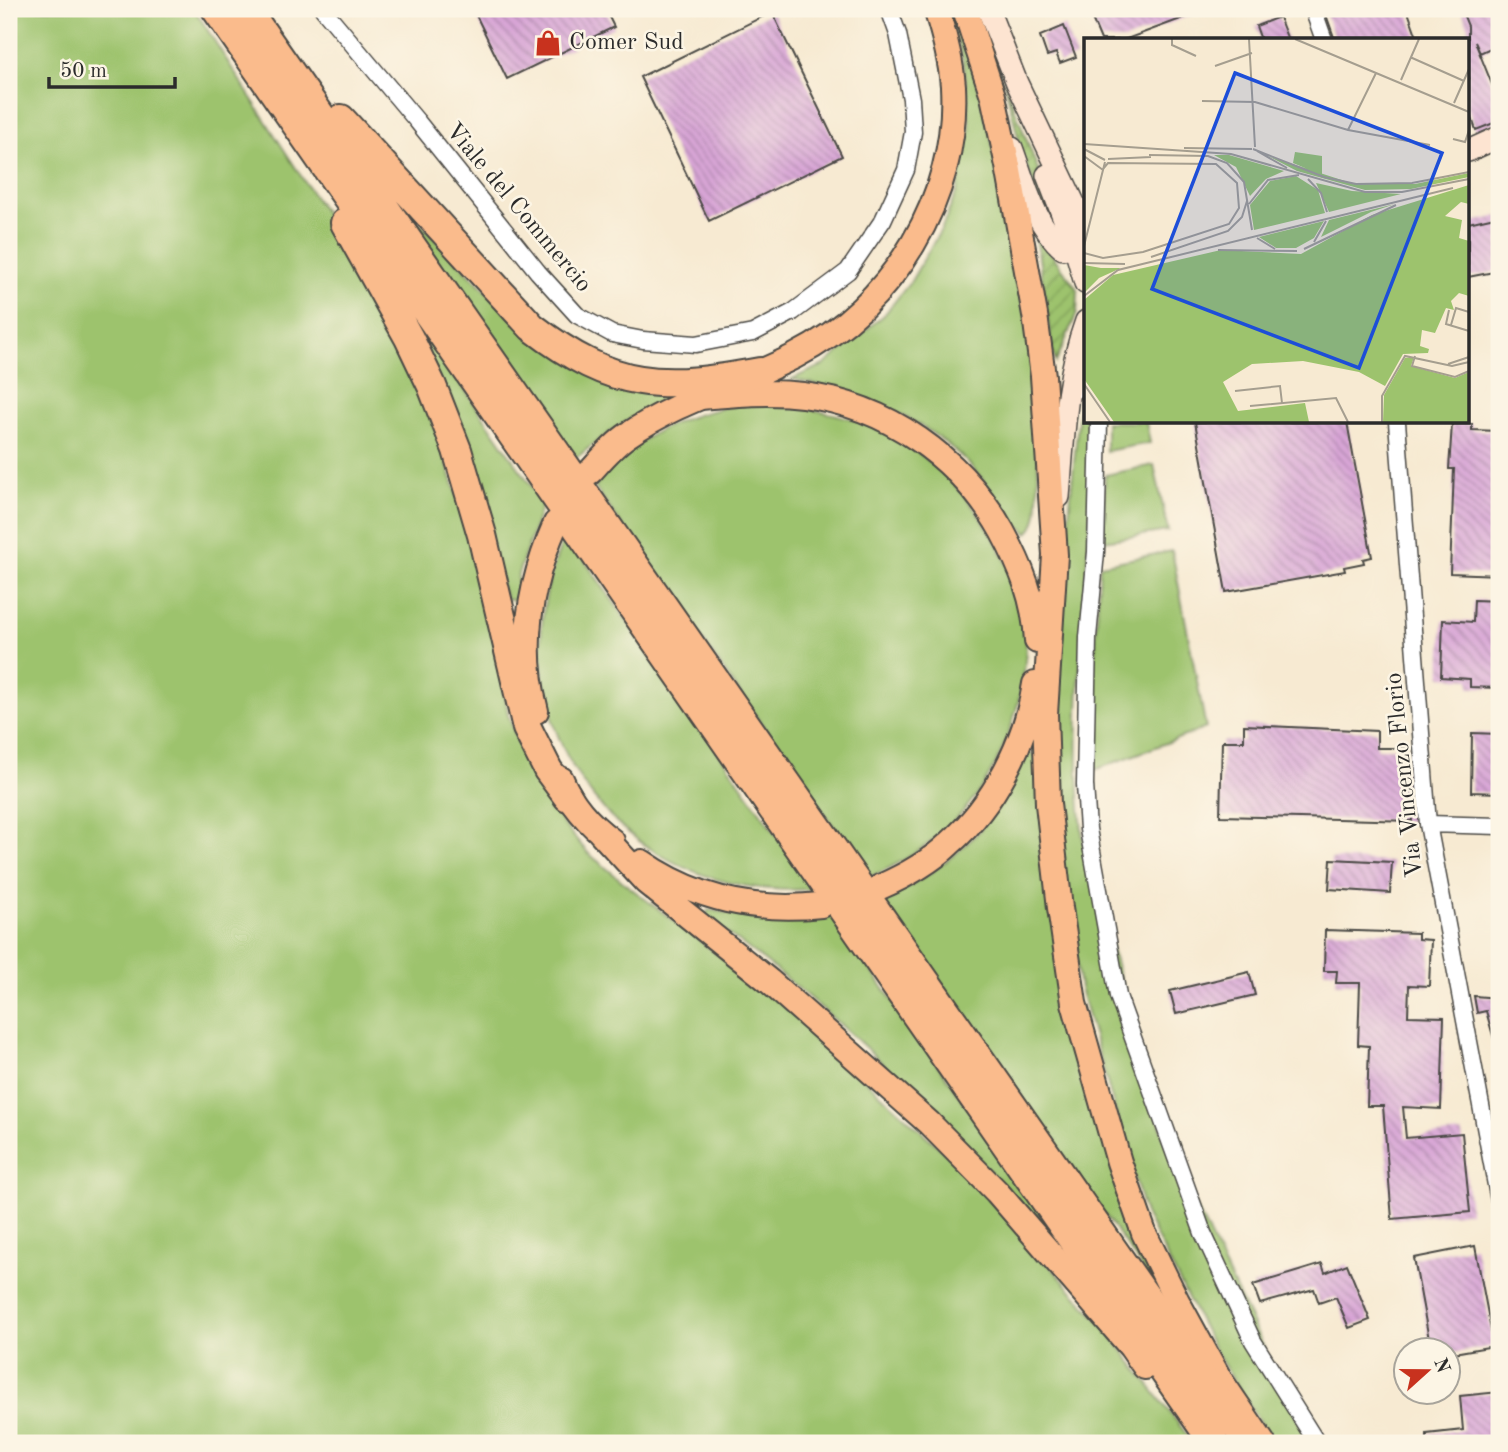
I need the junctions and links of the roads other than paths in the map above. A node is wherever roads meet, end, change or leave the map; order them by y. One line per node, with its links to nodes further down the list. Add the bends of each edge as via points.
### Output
1 (207, 9): 29 (highway, via 320,181 432,386 482,535 527,728)
2 (216, 9): 37 (highway)
3 (246, 9): 38 (highway)
4 (258, 9): 17 (highway, via 342,120 532,327 559,348 615,375 659,383 707,382)
5 (323, 9): 6 (street, Viale del Commercio, via 578,315 612,334 696,344 752,333 793,312 848,271 883,220 906,170 913,132 911,99)
6 (889, 9)
7 (936, 9): 17 (main road, via 953,89 946,163 928,216 899,266 864,309 844,326)
8 (965, 9): 12 (main road)
9 (988, 9): 15 (street)
10 (1313, 9): 11 (street)
11 (1323, 38)
12 (993, 96): 15 (street, via 1036,213 1052,240); 24 (main road, via 1035,315)
13 (1499, 136): 14 (street)
14 (1470, 150)
15 (1080, 261)
16 (1084, 327): 18 (street, via 1075,355)
17 (760, 372): 19 (main road)
18 (1077, 391): 24 (street)
19 (702, 397): 22 (main road, via 626,436); 26 (main road, via 759,393 820,398 882,418 920,440 954,467 995,519 1026,582 1035,609)
20 (1099, 424): 40 (street, via 1085,785 1088,829 1118,996 1203,1233 1253,1341)
21 (1397, 424): 30 (street, Via Vincenzo Florio)
22 (590, 472)
23 (556, 523): 29 (main road, via 533,586 527,647 535,707)
24 (1055, 555): 25 (main road)
25 (1053, 587): 26 (main road); 28 (main road)
26 (1037, 638): 27 (main road)
27 (1037, 670): 28 (main road); 33 (main road, via 1033,698 1014,751 980,810 934,857)
28 (1045, 714): 39 (main road, via 1048,804 1074,1003 1115,1150 1144,1233 1177,1301)
29 (568, 797): 32 (main road)
30 (1428, 824): 31 (street); 35 (street, Via Vincenzo Florio)
31 (1499, 826)
32 (600, 832): 34 (main road, via 651,869 705,894 762,906); 36 (main road, via 646,882 769,981 929,1123 997,1192 1131,1347)
33 (880, 887)
34 (821, 905)
35 (1499, 1202)
36 (1201, 1443)
37 (1214, 1443)
38 (1248, 1443)
39 (1263, 1443)
40 (1317, 1443)

